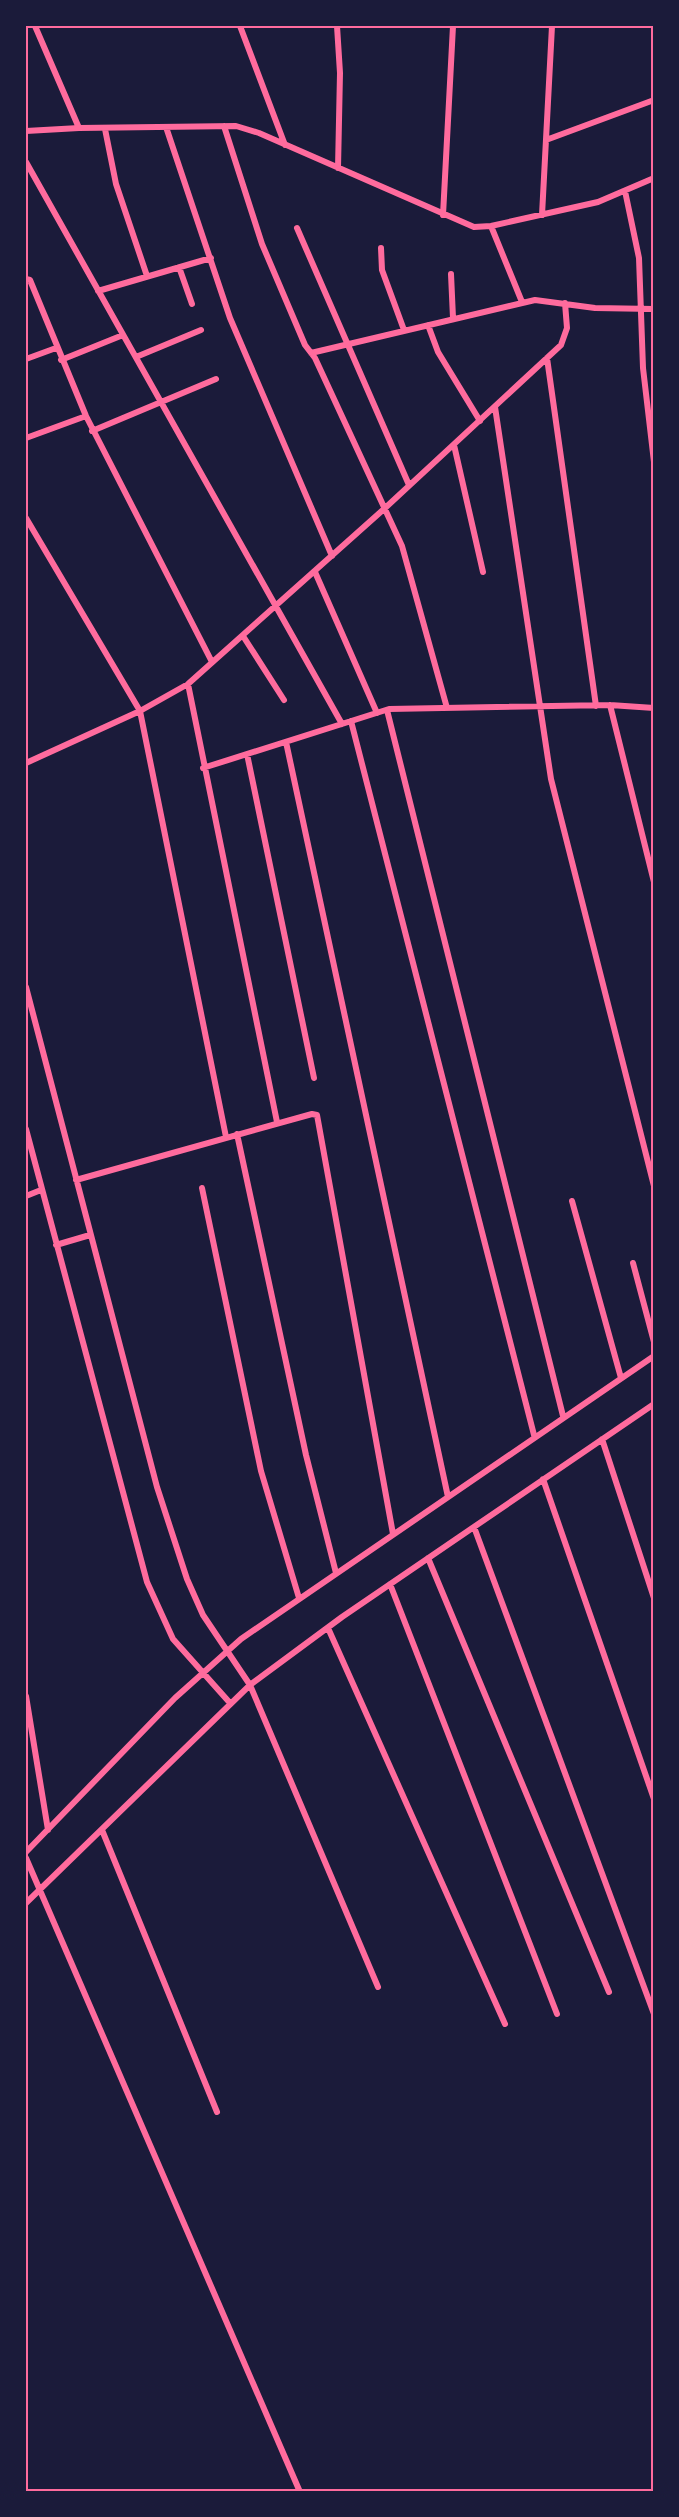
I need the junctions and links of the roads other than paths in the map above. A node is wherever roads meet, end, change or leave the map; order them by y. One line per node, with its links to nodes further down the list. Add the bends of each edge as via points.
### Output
1 (35, 26): 9 (street)
2 (240, 26): 13 (street)
3 (337, 26): 15 (street)
4 (453, 26): 18 (street)
5 (552, 26): 12 (street)
6 (654, 100): 12 (street)
7 (224, 126): 8 (street); 13 (street, via 249,129); 41 (street, via 262,244)
8 (166, 127): 10 (street); 23 (street)
9 (79, 128): 10 (street); 11 (street)
10 (105, 129): 26 (street, via 116,184)
11 (26, 132)
12 (546, 140): 19 (street)
13 (285, 145): 15 (street)
14 (26, 162): 28 (street)
15 (338, 168): 18 (street)
16 (654, 178): 17 (street)
17 (625, 191): 19 (street, via 598,202); 32 (street, via 636,240)
18 (443, 215): 20 (street, via 467,225)
19 (542, 215): 20 (street)
20 (491, 226): 29 (street)
21 (297, 228): 39 (street)
22 (381, 248): 37 (street, via 382,270)
23 (211, 258): 24 (street); 58 (street, via 230,318)
24 (179, 267): 26 (street); 31 (street)
25 (451, 274): 34 (street)
26 (147, 276): 28 (street)
27 (27, 279): 40 (street)
28 (98, 291): 38 (street)
29 (522, 302): 30 (street); 34 (street)
30 (565, 303): 32 (street); 43 (street, via 567,332 561,345)
31 (192, 304)
32 (642, 309): 33 (street); 54 (street, via 643,368)
33 (654, 309)
34 (453, 318): 35 (street)
35 (428, 325): 37 (street); 50 (street, via 443,362)
36 (201, 330): 42 (street)
37 (404, 330): 39 (street)
38 (123, 335): 42 (street); 45 (street)
39 (347, 345): 41 (street); 55 (street)
40 (56, 348): 44 (street); 45 (street)
41 (311, 353): 56 (street)
42 (136, 357): 47 (street)
43 (547, 358): 48 (street); 68 (street)
44 (26, 359)
45 (61, 360): 49 (street)
46 (216, 379): 47 (street)
47 (161, 402): 51 (street); 61 (street)
48 (495, 407): 50 (street); 67 (street)
49 (86, 416): 51 (street); 52 (street)
50 (480, 421): 53 (street)
51 (92, 431): 63 (street)
52 (26, 438)
53 (454, 445): 55 (street); 60 (street)
54 (654, 462)
55 (410, 485): 56 (street)
56 (384, 509): 58 (street); 69 (street, via 402,546)
57 (26, 518): 72 (street)
58 (332, 556): 59 (street)
59 (315, 572): 61 (street); 73 (street)
60 (483, 572)
61 (276, 606): 62 (street); 75 (street)
62 (243, 636): 63 (street); 65 (street)
63 (212, 662): 64 (street)
64 (188, 684): 72 (street); 79 (street)
65 (284, 700)
66 (610, 705): 68 (street); 70 (street); 80 (street)
67 (540, 706): 68 (street); 69 (street); 88 (street, via 551,780)
68 (596, 706)
69 (447, 708): 71 (street)
70 (654, 708)
71 (387, 710): 73 (street); 100 (street)
72 (140, 711): 78 (street); 86 (street)
73 (378, 713): 74 (street)
74 (351, 721): 75 (street); 101 (street)
75 (342, 724): 76 (street)
76 (286, 742): 77 (street); 104 (street)
77 (247, 754): 79 (street); 82 (street)
78 (26, 763)
79 (203, 768): 83 (street)
80 (654, 882)
81 (26, 987): 87 (street)
82 (314, 1078)
83 (277, 1122): 85 (street); 106 (street, via 312,1114 318,1118)
84 (26, 1129): 90 (street)
85 (237, 1134): 86 (street); 108 (street, via 306,1455)
86 (226, 1137): 87 (street)
87 (76, 1180): 93 (street)
88 (654, 1186)
89 (202, 1188): 110 (street, via 261,1471)
90 (41, 1190): 91 (street); 94 (street)
91 (26, 1196)
92 (572, 1200): 98 (street)
93 (90, 1235): 94 (street); 113 (street, via 187,1579 203,1615)
94 (56, 1245): 114 (street, via 147,1582 173,1639)
95 (633, 1263): 96 (street)
96 (654, 1342)
97 (654, 1356): 98 (street)
98 (621, 1378): 100 (street)
99 (654, 1404): 102 (street)
100 (563, 1416): 101 (street)
101 (534, 1435): 104 (street)
102 (602, 1439): 103 (street); 111 (street)
103 (543, 1479): 105 (street); 118 (street)
104 (447, 1497): 106 (street)
105 (474, 1527): 107 (street); 128 (street)
106 (393, 1534): 108 (street)
107 (428, 1558): 109 (street); 126 (street)
108 (336, 1572): 110 (street)
109 (390, 1584): 112 (street); 127 (street)
110 (299, 1598): 113 (street)
111 (654, 1598)
112 (328, 1628): 115 (street); 129 (street)
113 (226, 1651): 114 (street); 115 (street)
114 (202, 1674): 117 (street); 119 (street)
115 (250, 1685): 117 (street); 125 (street)
116 (26, 1696): 119 (street)
117 (230, 1703): 120 (street)
118 (654, 1799)
119 (48, 1830): 121 (street)
120 (102, 1830): 123 (street); 130 (street)
121 (26, 1852)
122 (26, 1858): 123 (street)
123 (39, 1890): 124 (street); 131 (street)
124 (26, 1903)
125 (378, 1987)
126 (609, 1992)
127 (557, 2014)
128 (654, 2014)
129 (505, 2024)
130 (217, 2112)
131 (300, 2492)

